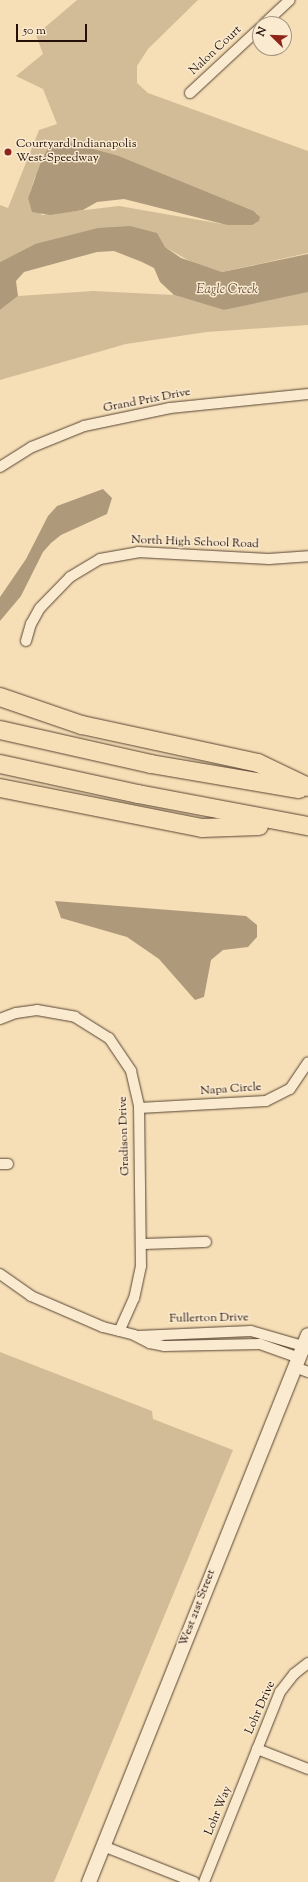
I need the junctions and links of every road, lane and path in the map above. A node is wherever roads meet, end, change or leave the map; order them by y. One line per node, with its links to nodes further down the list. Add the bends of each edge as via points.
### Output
1 (290, 0): 2 (street)
2 (273, 16)
3 (252, 35): 4 (street, Nalon Court)
4 (190, 93)
5 (308, 394): 6 (street, Grand Prix Drive, via 170,408 84,426 32,447)
6 (0, 467)
7 (308, 556): 8 (street, North High School Road, via 269,559 138,552 100,559 70,577 40,608 31,624)
8 (26, 641)
9 (0, 698): 12 (highway, via 82,725 258,763)
10 (0, 730): 14 (highway, via 159,765)
11 (0, 764): 15 (highway)
12 (308, 787)
13 (0, 788): 15 (highway, via 202,828)
14 (308, 790)
15 (289, 824): 16 (highway)
16 (308, 826)
17 (1, 1015): 19 (street, Gradison Drive, via 50,1011 75,1017 98,1030 118,1048 129,1067)
18 (308, 1062): 19 (street, Napa Circle, via 293,1086 270,1100 253,1104)
19 (139, 1108): 21 (street, Gradison Drive)
20 (206, 1242): 21 (street)
21 (141, 1244): 23 (street, Gradison Drive, via 138,1284)
22 (0, 1274): 23 (street, Fullerton Drive, via 31,1296)
23 (119, 1331): 24 (street, Fullerton Drive, via 164,1346 260,1344)
24 (303, 1356): 28 (street, West 21st Street)
25 (308, 1663): 26 (street, Lohr Drive, via 294,1674 280,1692)
26 (257, 1749): 27 (street); 31 (street, Lohr Way)
27 (308, 1769)
28 (103, 1846): 29 (street, West 21st Street); 30 (street)
29 (89, 1882)
30 (194, 1882)
31 (204, 1882)

